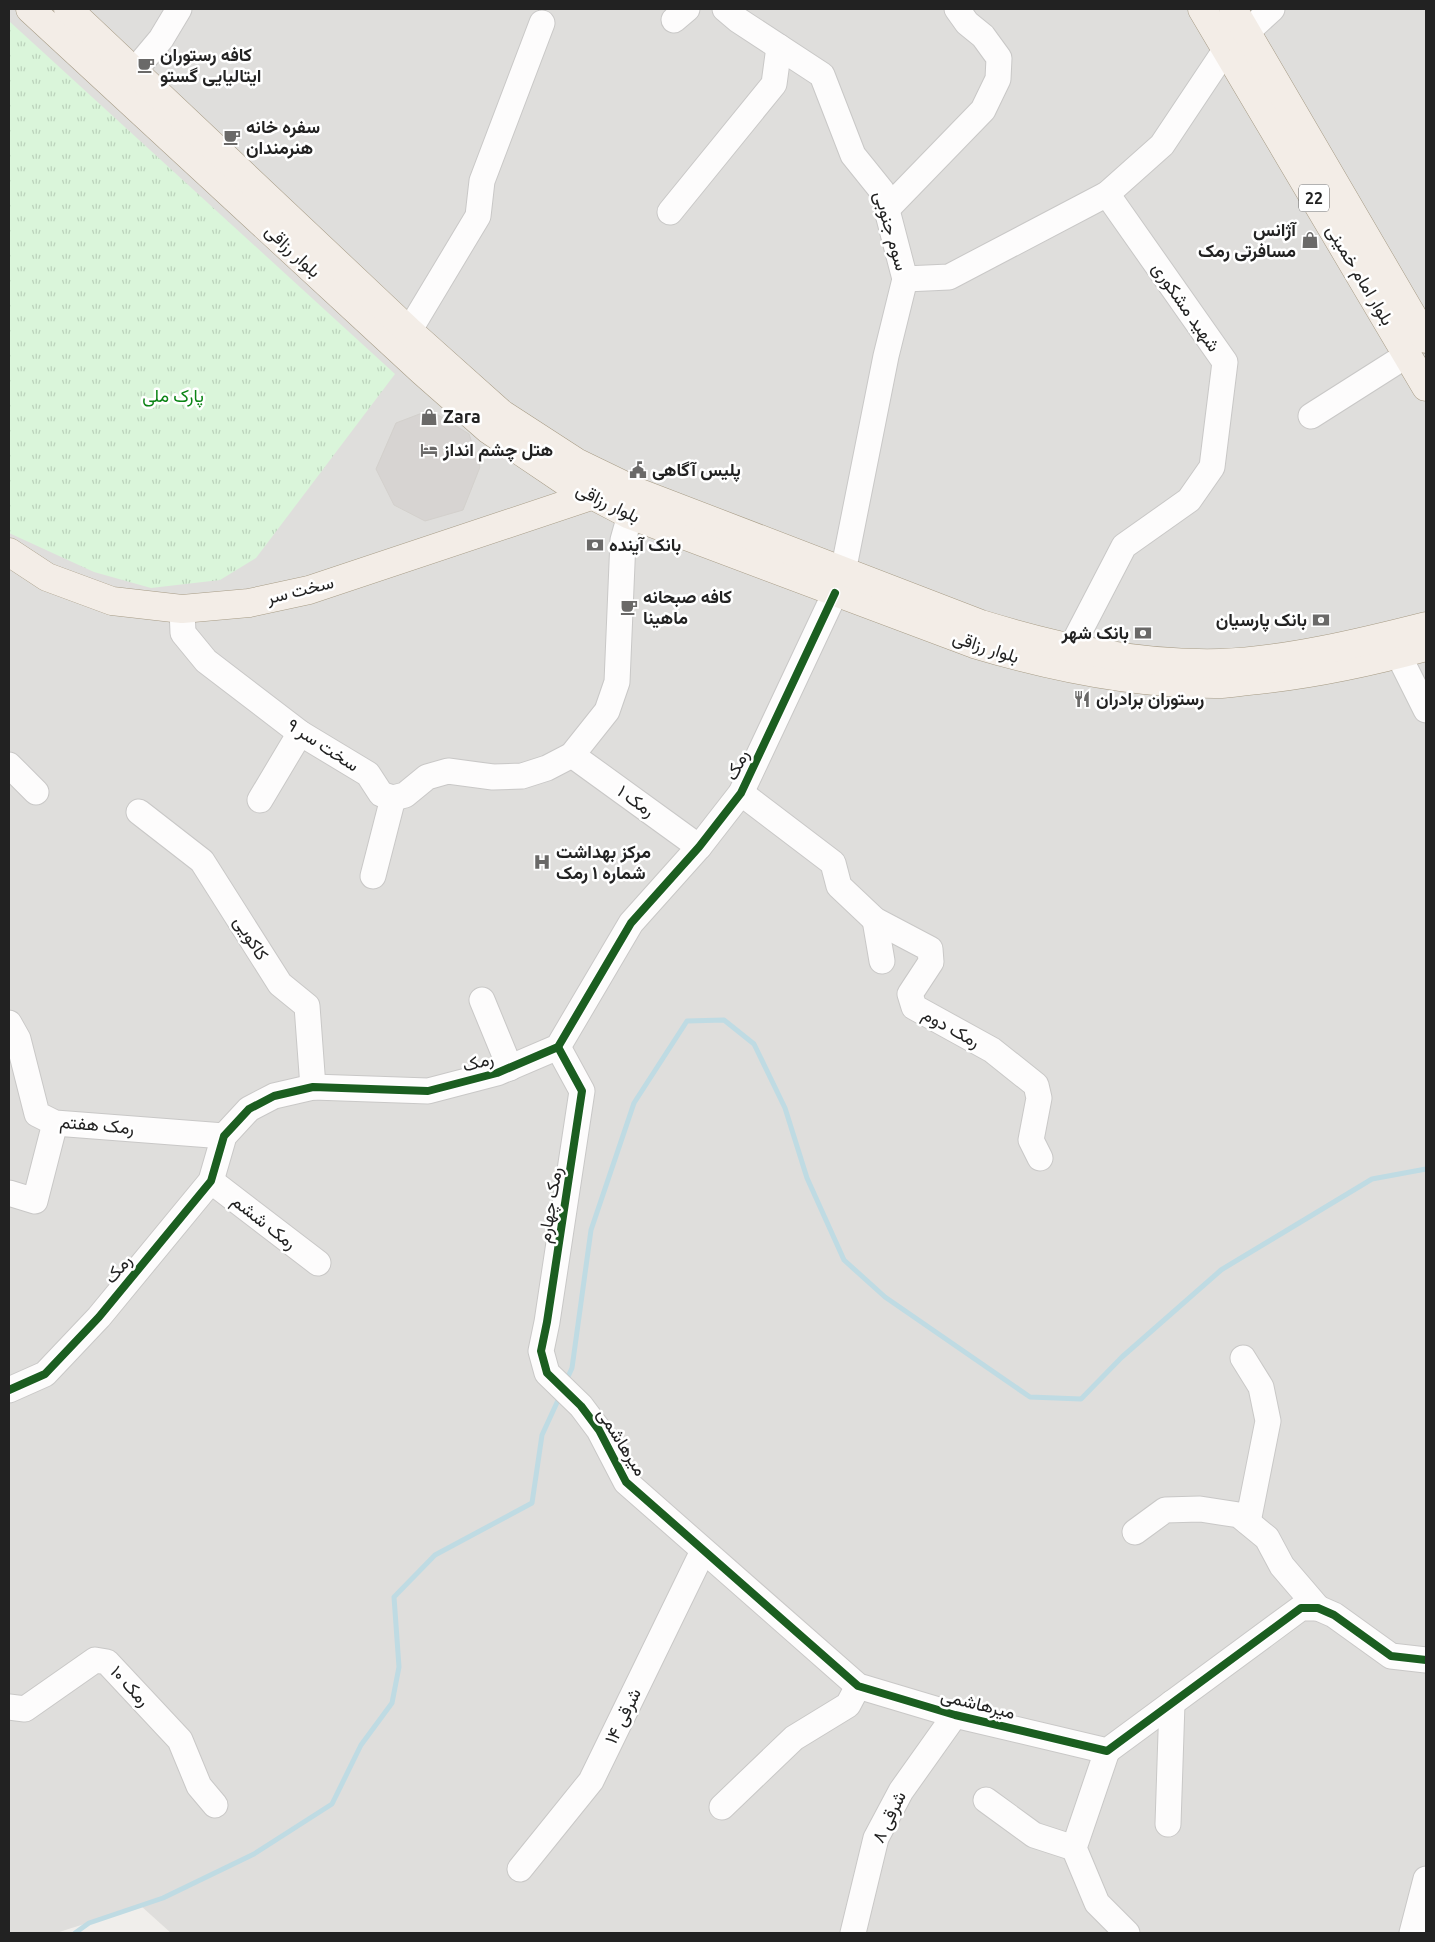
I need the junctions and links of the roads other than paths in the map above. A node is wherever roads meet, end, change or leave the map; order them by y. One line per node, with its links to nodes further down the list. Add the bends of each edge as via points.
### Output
1 (30, 9): 21 (main road, بلوار رزاقی, via 489,430 563,480)
2 (68, 9): 12 (main road, بلوار رزاقی)
3 (179, 9): 12 (street, via 161,39)
4 (725, 9): 10 (street, سوم جنوبی)
5 (957, 9): 14 (street, via 1000,58 998,79 983,110)
6 (1202, 9): 11 (main road, بلوار امام خمینی / 22)
7 (1272, 9): 8 (street)
8 (1240, 20): 18 (main road, بلوار امام خمینی / 22)
9 (542, 23): 17 (street, via 482,181 478,216)
10 (779, 47): 14 (street, سوم جنوبی, via 822,75 853,155 882,191); 15 (street, via 774,84)
11 (1226, 49): 13 (street, via 1162,145); 18 (main road, بلوار امام خمینی / 22)
12 (135, 70): 17 (main road, بلوار رزاقی)
13 (1107, 194): 16 (street, via 949,277); 28 (street, شهید مشکوری, via 1225,362 1212,467 1189,500 1124,546)
14 (887, 209): 16 (street, سوم جنوبی)
15 (670, 212)
16 (905, 279): 24 (street)
17 (409, 331): 21 (main road, بلوار رزاقی, via 502,414 576,462)
18 (1414, 342): 19 (main road, بلوار امام خمینی / 22); 20 (street)
19 (1426, 387)
20 (1311, 416)
21 (595, 485): 22 (main road, بلوار رزاقی); 25 (main road, سخت سر, via 309,590 249,603)
22 (635, 504): 24 (main road, بلوار رزاقی); 32 (street, via 623,540 617,682 607,711)
23 (9, 552): 25 (main road, سخت سر, via 47,578 112,602)
24 (839, 582): 28 (main road, بلوار رزاقی); 29 (main road, بلوار رزاقی, via 974,644 1029,660 1153,682 1222,684 1287,677); 35 (street, رمک)
25 (182, 609): 31 (street, سخت سر ۹, via 183,633 206,661)
26 (1426, 626): 28 (main road, بلوار رزاقی, via 1284,656 1221,663 1155,661)
27 (1426, 647): 29 (main road, بلوار رزاقی)
28 (1071, 648)
29 (1398, 654): 30 (street)
30 (1426, 710)
31 (300, 733): 36 (street, سخت سر ۹, via 368,774 382,794); 37 (street)
32 (572, 755): 36 (street, via 522,776 493,777 448,771 427,777 405,795); 39 (street, رمک ۱)
33 (9, 765): 34 (street)
34 (36, 792)
35 (741, 793): 39 (street, رمک); 41 (street, رمک دوم, via 833,863 839,886)
36 (393, 798): 40 (street)
37 (260, 800)
38 (139, 812): 47 (street, کاکویی, via 202,861 280,984 308,1006)
39 (699, 848): 45 (street, رمک, via 631,923)
40 (373, 876)
41 (875, 920): 42 (street); 50 (street, رمک دوم, via 930,949 932,962 910,994 914,1007 992,1050 1036,1085 1039,1098 1031,1140)
42 (882, 961)
43 (482, 1000): 46 (street)
44 (9, 1023): 48 (street, رمک هفتم, via 18,1040 37,1114)
45 (558, 1048): 46 (street, رمک); 55 (street, رمک چهارم, via 582,1091 541,1351)
46 (510, 1068): 47 (street, رمک, via 428,1091)
47 (313, 1087): 49 (street, رمک, via 274,1096 248,1109)
48 (55, 1123): 49 (street, رمک هفتم); 52 (street, via 34,1201)
49 (224, 1136): 51 (street, رمک)
50 (1040, 1158)
51 (211, 1181): 53 (street, رمک ششم); 56 (street, رمک, via 99,1317 45,1374)
52 (9, 1193)
53 (318, 1263)
54 (1243, 1358): 57 (street, via 1261,1387 1268,1421)
55 (547, 1373): 59 (street, میرهاشمی, via 581,1406 599,1430 626,1482)
56 (9, 1390)
57 (1248, 1522): 58 (street, via 1239,1515 1200,1509 1165,1510); 60 (street, via 1267,1538 1282,1566)
58 (1135, 1532)
59 (703, 1550): 62 (street, میرهاشمی); 72 (street, شرقی ۱۴, via 591,1781)
60 (1318, 1608): 61 (street, via 1334,1615 1390,1656); 63 (street, via 1301,1608)
61 (1426, 1660)
62 (858, 1686): 65 (street, میرهاشمی); 69 (street, via 848,1705 794,1738)
63 (1172, 1702): 66 (street); 70 (street)
64 (9, 1706): 68 (street, رمک ۱۰, via 25,1709 95,1660 107,1662 180,1740 199,1786)
65 (955, 1715): 66 (street, میرهاشمی); 74 (street, شرقی ۸, via 901,1791 876,1838)
66 (1107, 1750): 71 (street)
67 (986, 1800): 71 (street, via 1034,1835)
68 (215, 1805)
69 (722, 1808)
70 (1168, 1824)
71 (1074, 1848): 75 (street, via 1098,1903)
72 (520, 1869)
73 (1426, 1879): 76 (street)
74 (853, 1933)
75 (1127, 1933)
76 (1412, 1933)

